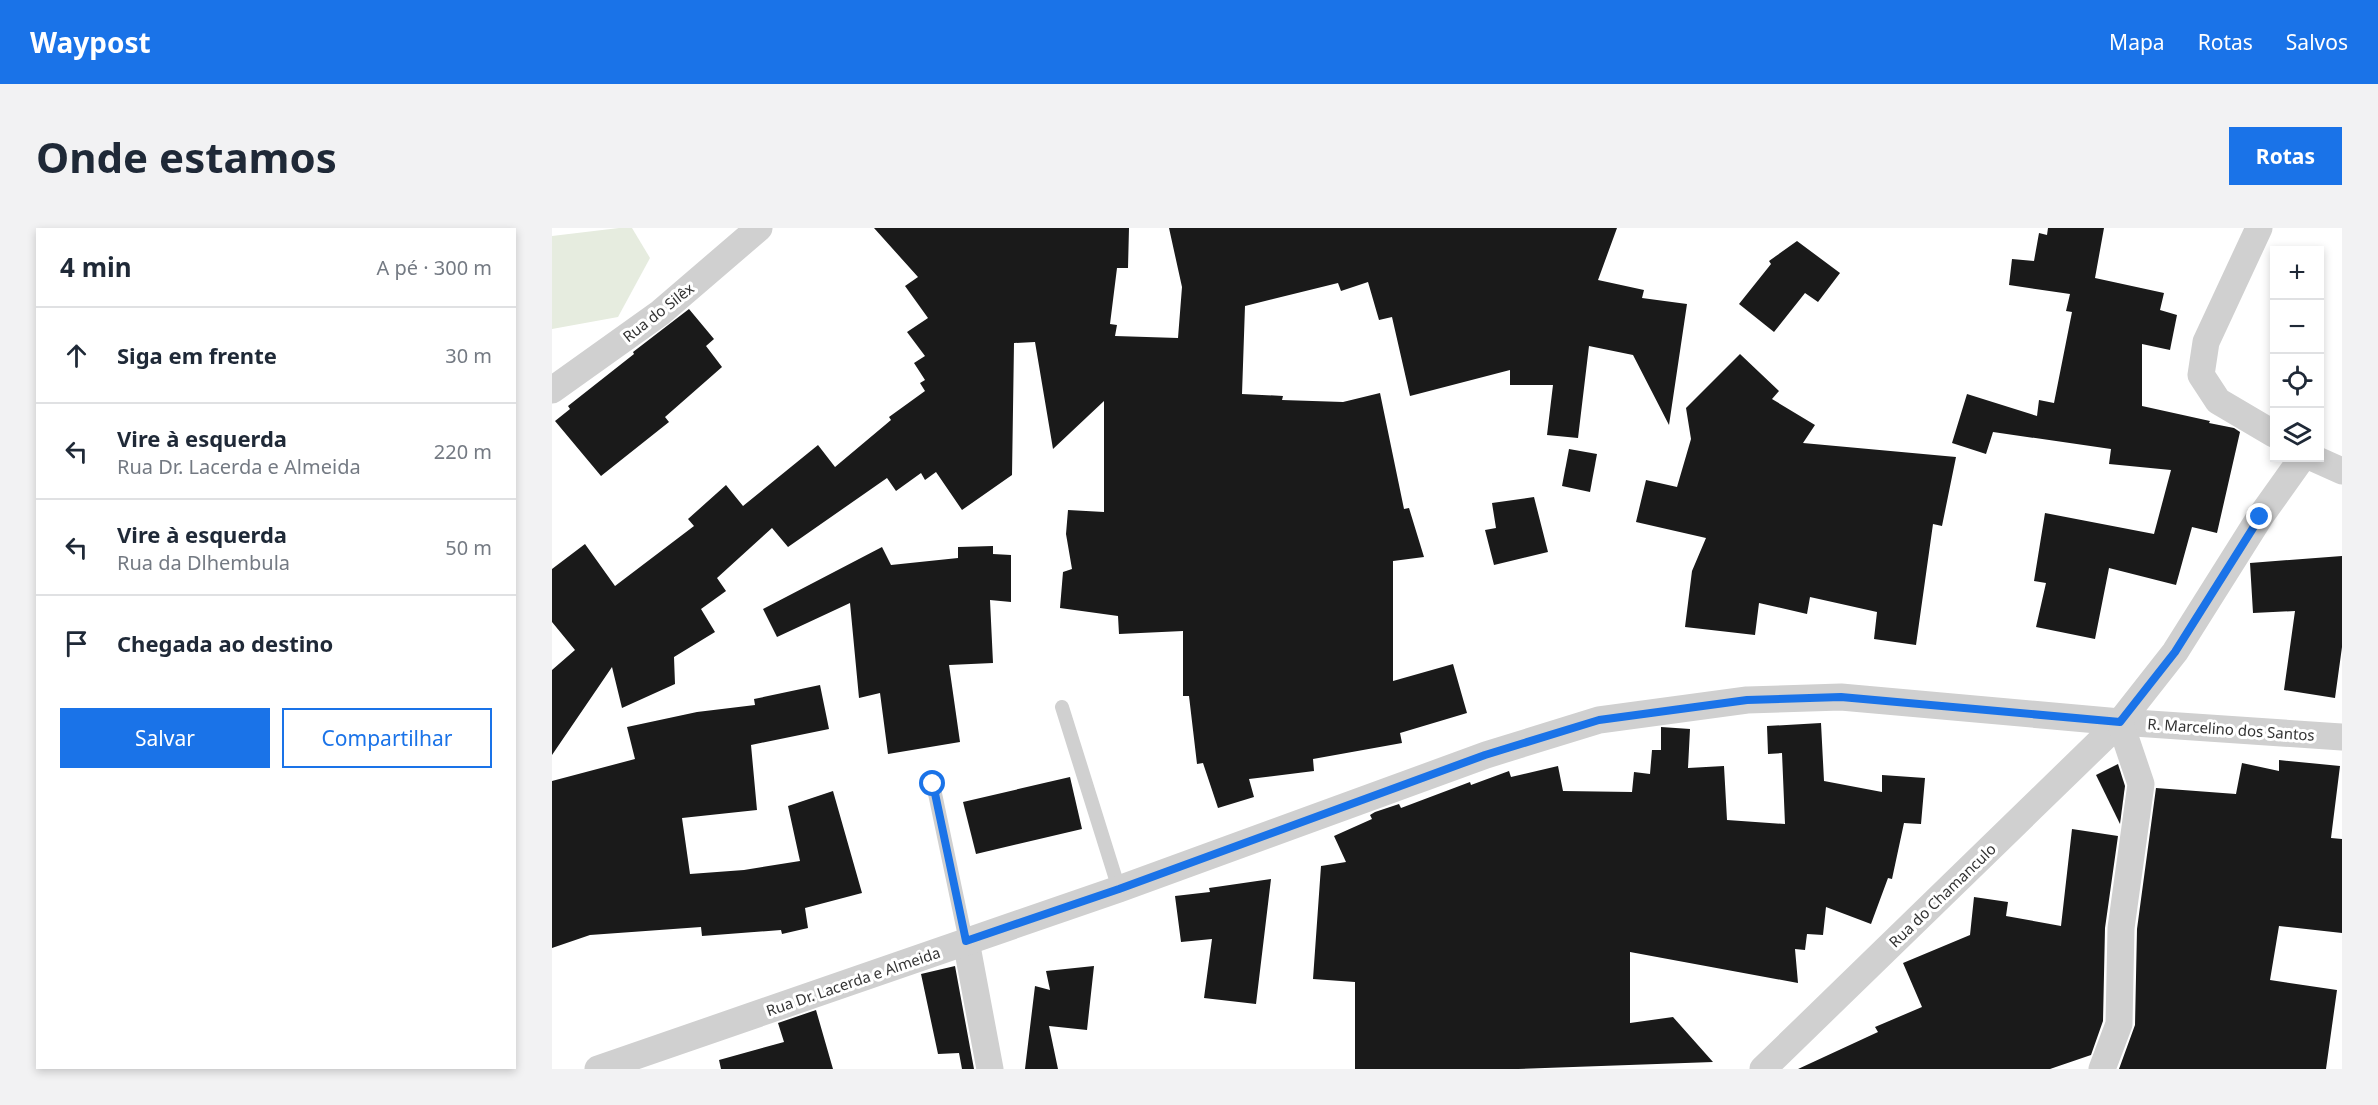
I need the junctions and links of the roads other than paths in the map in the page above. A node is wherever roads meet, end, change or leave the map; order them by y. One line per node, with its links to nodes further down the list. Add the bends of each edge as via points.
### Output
1 (759, 228): 3 (street, Rua do Silêx, via 660,313)
2 (2259, 228): 4 (street, via 2206,342 2201,375 2218,401)
3 (552, 390)
4 (2270, 432)
5 (2299, 462): 9 (street, Rua do Chamanculo, via 2175,652)
6 (2322, 462): 7 (street)
7 (2342, 471)
8 (1062, 707): 12 (lane)
9 (2120, 722): 10 (street, R. Marcelino dos Santos); 12 (street, Rua Dr. Lacerda e Almeida, via 1841,697 1747,700 1599,720 1485,755); 17 (street, Rua do Chamanculo); 18 (street, via 2141,784 2121,928 2119,1024)
10 (2342, 736)
11 (933, 784): 13 (lane)
12 (1119, 889): 13 (street, Rua Dr. Lacerda e Almeida)
13 (966, 941): 15 (street, Rua Dr. Lacerda e Almeida); 16 (street)
14 (598, 1069): 15 (street, Rua Dr. Lacerda e Almeida)
15 (604, 1069)
16 (990, 1069)
17 (1764, 1069)
18 (2102, 1069)

